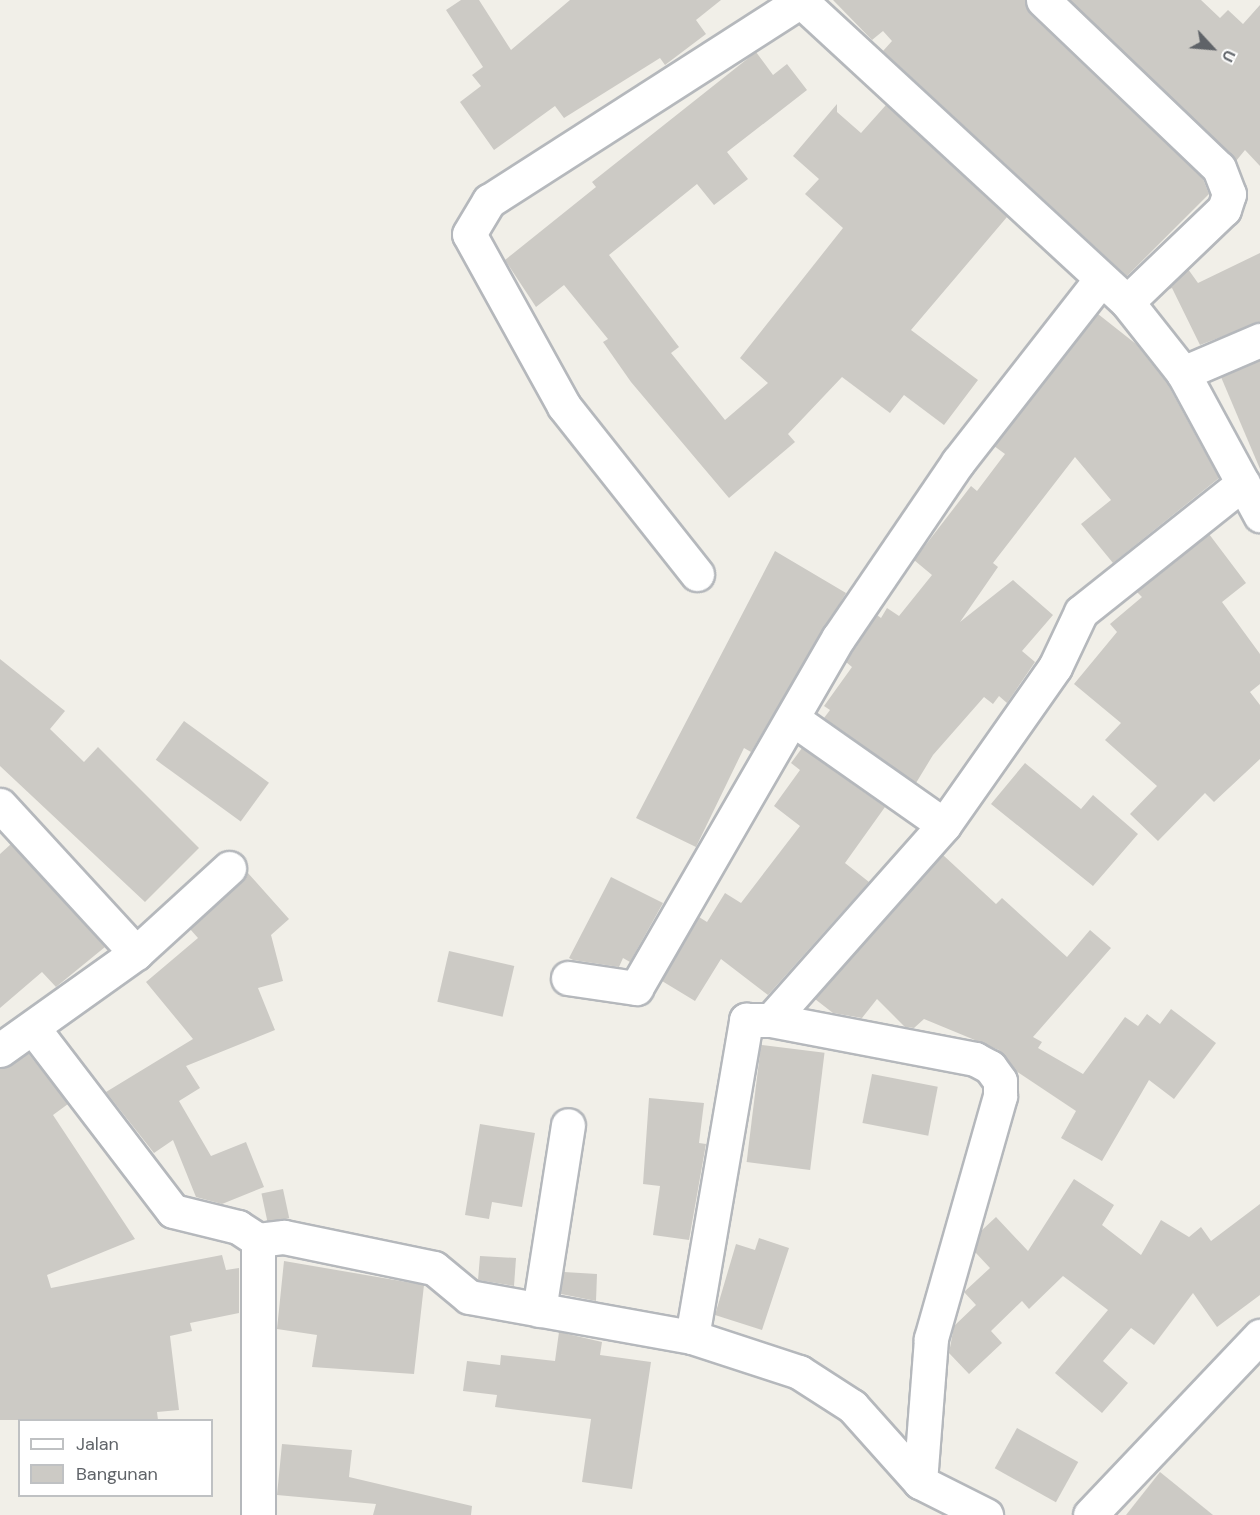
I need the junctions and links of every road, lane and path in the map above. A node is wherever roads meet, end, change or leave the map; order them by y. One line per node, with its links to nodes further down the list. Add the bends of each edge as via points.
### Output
1 (1043, 0): 4 (street, via 1219,168 1229,194 1224,209)
2 (802, 1): 3 (street); 9 (street, via 489,201 469,234 564,406)
3 (1100, 280): 4 (street); 10 (street, via 896,552)
4 (1127, 302): 6 (street)
5 (1260, 340): 6 (street)
6 (1183, 373): 7 (street)
7 (1243, 483): 8 (street); 12 (street, via 1081,612 1055,667)
8 (1260, 515)
9 (697, 574)
10 (793, 719): 12 (street); 15 (street, via 636,988)
11 (0, 805): 14 (street)
12 (944, 825): 16 (street)
13 (229, 868): 14 (street)
14 (136, 953): 17 (street)
15 (567, 978)
16 (771, 1020): 23 (street, via 746,1020); 24 (street, via 975,1059 1000,1081 931,1340)
17 (33, 1028): 18 (street); 20 (street, via 173,1211 238,1227)
18 (0, 1050)
19 (568, 1125): 21 (street)
20 (258, 1240): 21 (street, via 284,1237 434,1268 469,1297); 25 (street)
21 (538, 1310): 23 (street)
22 (1260, 1336): 27 (street)
23 (692, 1337): 24 (street, via 799,1372 852,1406)
24 (920, 1482): 26 (street)
25 (264, 1514)
26 (986, 1515)
27 (1090, 1515)

